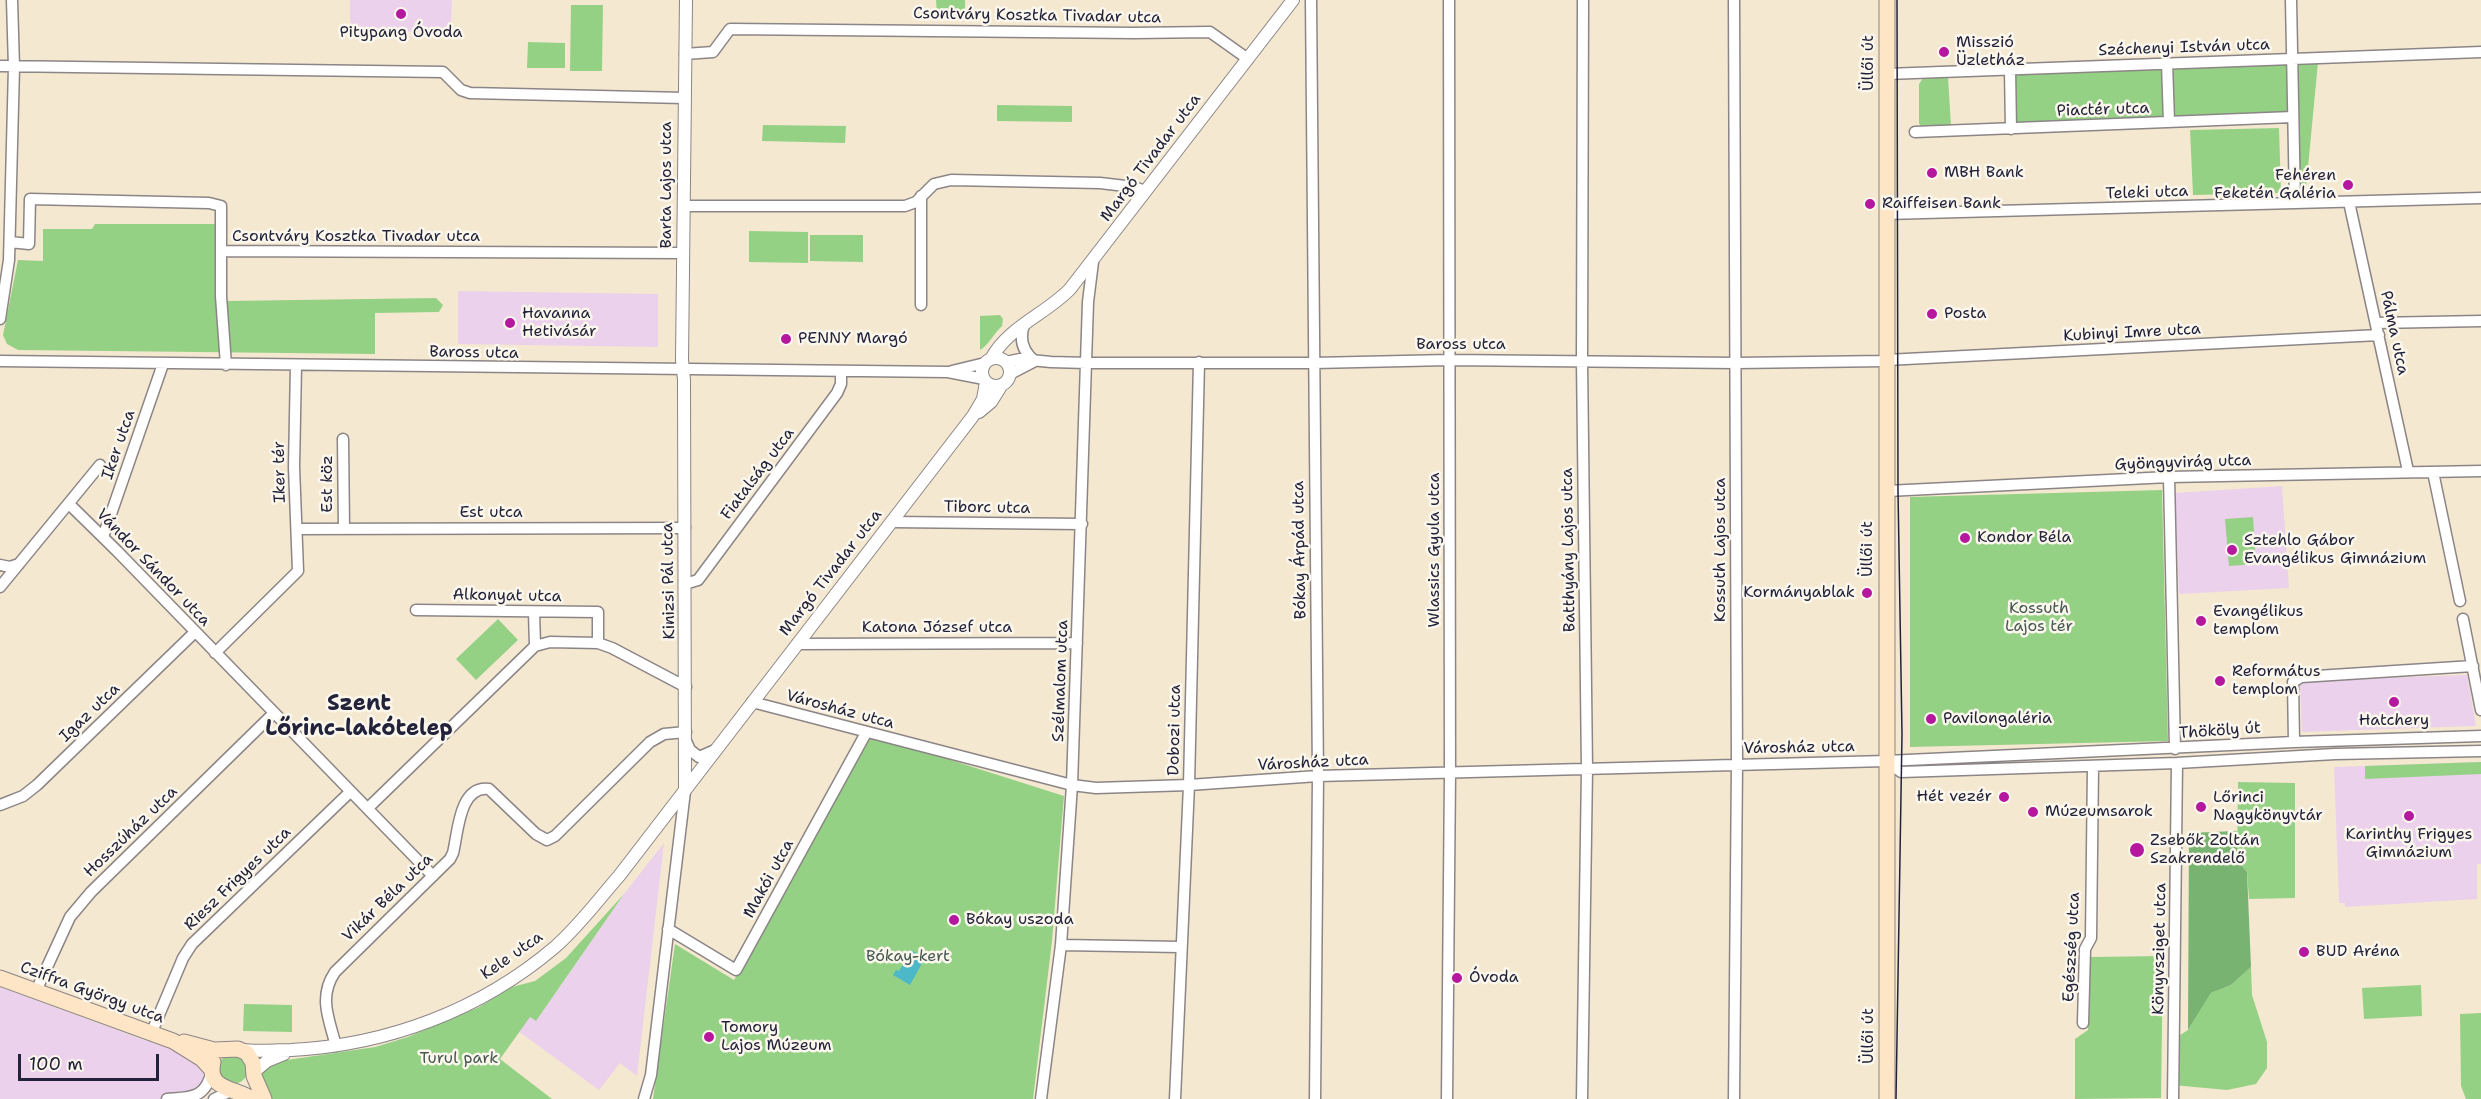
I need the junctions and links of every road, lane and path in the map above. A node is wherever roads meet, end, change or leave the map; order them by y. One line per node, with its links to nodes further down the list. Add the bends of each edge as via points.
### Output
1 (12, 0): 16 (street)
2 (686, 0): 11 (street, Barta Lajos utca)
3 (1293, 0): 13 (street, Margó Tivadar utca)
4 (1311, 0): 51 (street, Bókay Árpád utca)
5 (1449, 0): 43 (street, Wlassics Gyula utca)
6 (1583, 0): 48 (street, Batthyány Lajos utca)
7 (1734, 0): 52 (street, Kossuth Lajos utca)
8 (1887, 0): 18 (main road, Üllői út)
9 (2291, 0): 12 (street)
10 (2481, 52): 12 (street, Széchenyi István utca)
11 (685, 54): 13 (street, Csontváry Kosztka Tivadar utca, via 712,52 730,28 1210,32); 19 (street, Barta Lajos utca)
12 (2291, 58): 14 (street, Széchenyi István utca); 20 (street)
13 (1248, 59): 25 (street, Margó Tivadar utca)
14 (2167, 63): 17 (street, Széchenyi István utca); 21 (street)
15 (0, 66): 16 (street)
16 (14, 67): 19 (street, via 443,72 461,90 470,93); 24 (street)
17 (2010, 70): 18 (street, Széchenyi István utca); 22 (street)
18 (1887, 74): 31 (main road, Üllői út)
19 (684, 98): 30 (street, Barta Lajos utca)
20 (2293, 117): 21 (street, Piactér utca); 29 (street)
21 (2169, 122): 22 (street, Piactér utca)
22 (2011, 129): 23 (street, Piactér utca)
23 (1915, 132)
24 (6, 163): 32 (street)
25 (1145, 191): 26 (street, via 1100,183 951,180 934,184); 36 (street, Margó Tivadar utca)
26 (921, 196): 30 (street, via 905,206); 37 (street)
27 (2481, 198): 28 (street, Teleki utca)
28 (2349, 202): 29 (street, Teleki utca); 40 (street, Pálma utca)
29 (2295, 203): 31 (street, Teleki utca)
30 (684, 206): 34 (street, Barta Lajos utca)
31 (1886, 214): 47 (main road, Üllői út)
32 (10, 242): 33 (street, Csontváry Kosztka Tivadar utca, via 28,244 30,200 209,203 221,206); 35 (street)
33 (222, 251): 34 (street, Csontváry Kosztka Tivadar utca); 54 (street)
34 (683, 253): 56 (street, Barta Lajos utca)
35 (5, 260): 38 (street)
36 (1093, 262): 41 (street, Margó Tivadar utca, via 1060,299); 49 (street, Szélmalom utca)
37 (921, 305)
38 (0, 319)
39 (2481, 321): 40 (street)
40 (2376, 323): 42 (street, Pálma utca)
41 (1024, 325): 45 (street, Margó Tivadar utca); 46 (street, via 1022,343)
42 (2379, 335): 47 (street, Kubinyi Imre utca); 65 (street, Pálma utca)
43 (1449, 360): 48 (street, Baross utca); 51 (street, Baross utca); 110 (street, Wlassics Gyula utca)
44 (0, 361): 53 (street, Baross utca)
45 (997, 361): 46 (street, Baross utca); 58 (street, Baross utca); 59 (street, via 1010,368); 60 (street, via 982,370)
46 (1035, 361): 49 (street, Baross utca); 59 (street, Baross utca)
47 (1886, 361): 52 (street, Baross utca); 69 (main road, Üllői út)
48 (1582, 362): 52 (street, Baross utca); 108 (street, Batthyány Lajos utca)
49 (1087, 363): 50 (street, Baross utca); 72 (street, Szélmalom utca)
50 (1199, 363): 51 (street, Baross utca); 113 (street, Dobozi utca)
51 (1314, 363): 111 (street, Bókay Árpád utca)
52 (1736, 363): 106 (street, Kossuth Lajos utca)
53 (163, 364): 54 (street, Baross utca); 76 (street, Iker utca)
54 (226, 365): 55 (street, Baross utca)
55 (296, 366): 56 (street, Baross utca); 74 (street, Iker tér)
56 (683, 370): 57 (street, Baross utca); 73 (street, Kinizsi Pál utca)
57 (841, 372): 58 (street, Baross utca); 79 (street, Fiatalság utca, via 841,384 824,410 698,580)
58 (948, 372): 60 (street, Baross utca)
59 (1010, 374): 61 (street)
60 (985, 380): 61 (street); 62 (street, Margó Tivadar utca, via 982,399)
61 (1001, 386): 62 (street, Margó Tivadar utca)
62 (973, 416): 71 (street, Margó Tivadar utca)
63 (343, 439): 75 (street, Est köz)
64 (100, 465): 70 (street)
65 (2408, 471): 67 (street, Gyöngyvirág utca); 68 (street, Gyöngyvirág utca)
66 (2481, 471): 67 (street, Gyöngyvirág utca)
67 (2433, 472): 81 (street)
68 (2169, 477): 69 (street, Gyöngyvirág utca); 100 (street)
69 (1887, 491): 104 (main road, Üllői út)
70 (69, 504): 76 (street, Vándor Sándor utca); 77 (street)
71 (892, 522): 72 (street, Tiborc utca); 88 (street, Margó Tivadar utca)
72 (1082, 524): 87 (street, Szélmalom utca)
73 (685, 528): 75 (street, Est utca); 79 (street, Kinizsi Pál utca)
74 (297, 529): 75 (street, Est utca); 90 (street, Iker tér, via 299,565 295,576)
75 (344, 529)
76 (103, 537): 85 (street, Vándor Sándor utca)
77 (20, 564): 78 (street); 80 (street)
78 (0, 565)
79 (685, 584): 92 (street, Kinizsi Pál utca)
80 (0, 587)
81 (2460, 602)
82 (416, 610): 83 (street, Alkonyat utca)
83 (534, 612): 86 (street, Alkonyat utca, via 598,612); 89 (street)
84 (2463, 619): 91 (street)
85 (194, 633): 90 (street, Vándor Sándor utca); 116 (street, Igaz utca, via 37,785 23,796)
86 (598, 643): 89 (street, via 550,642); 92 (street)
87 (1077, 643): 88 (street, Katona József utca); 112 (street, Szélmalom utca)
88 (797, 644): 93 (street, Margó Tivadar utca)
89 (535, 646): 117 (street)
90 (214, 653): 95 (street, Vándor Sándor utca)
91 (2473, 666): 94 (street); 99 (street, via 2301,678 2293,682)
92 (686, 687): 98 (street, Kinizsi Pál utca)
93 (752, 702): 96 (street, Városház utca); 101 (street, Margó Tivadar utca)
94 (2481, 710)
95 (273, 714): 115 (street, Vándor Sándor utca); 123 (street, Hosszúház utca, via 91,892 70,917)
96 (866, 733): 112 (street, Városház utca); 119 (street, Makói utca, via 736,970)
97 (2481, 736): 99 (street, Thököly út)
98 (686, 737): 101 (street, via 690,750 699,757); 114 (street, Kinizsi Pál utca); 118 (street, Vikár Béla utca, via 664,734 650,742 547,840 495,793 489,789 476,790 464,806 453,853)
99 (2294, 742): 100 (street, Thököly út)
100 (2175, 749): 103 (street, Thököly út)
101 (716, 750): 114 (street, Margó Tivadar utca)
102 (2481, 751): 105 (street, Thököly út)
103 (1962, 758): 104 (street, Thököly út); 109 (street)
104 (1886, 761): 106 (street, Városház utca); 109 (street, Thököly út, via 1901,772); 144 (main road, Üllői út)
105 (2177, 763): 107 (street, Thököly út); 145 (street, Könyvsziget utca)
106 (1737, 764): 108 (street, Városház utca); 143 (street, Kossuth Lajos utca)
107 (2093, 766): 109 (street, Thököly út); 124 (street, Egészség utca, via 2091,938 2085,949)
108 (1587, 769): 110 (street, Városház utca); 142 (street, Batthyány Lajos utca)
109 (1962, 770)
110 (1450, 772): 111 (street, Városház utca); 141 (street, Wlassics Gyula utca)
111 (1318, 776): 113 (street, Városház utca); 140 (street, Bókay Árpád utca)
112 (1072, 785): 113 (street, Városház utca); 120 (street, Szélmalom utca)
113 (1189, 785): 121 (street, Dobozi utca)
114 (685, 791): 119 (street); 127 (street, Kele utca, via 577,925 536,963 438,1018 394,1034)
115 (350, 792): 117 (street, Vándor Sándor utca); 125 (street, Riesz Frigyes utca, via 192,944)
116 (0, 805)
117 (368, 808): 118 (street, Vándor Sándor utca)
118 (433, 876): 127 (street, Vikár Béla utca, via 334,972 325,997)
119 (668, 929): 137 (street, via 651,1075)
120 (1060, 945): 121 (street); 138 (street, Szélmalom utca)
121 (1181, 947): 139 (street, Dobozi utca)
122 (0, 978): 123 (main road, Cziffra György utca)
123 (36, 991): 125 (main road, Cziffra György utca)
124 (2083, 1023)
125 (151, 1034): 126 (main road, Cziffra György utca)
126 (173, 1041): 129 (main road, Cziffra György utca, via 213,1050); 130 (main road, Cziffra György utca)
127 (336, 1046): 128 (street, Kele utca)
128 (296, 1049): 129 (street, Kele utca); 131 (street, Kele utca, via 267,1061)
129 (234, 1050): 130 (main road, via 215,1058); 131 (main road, via 251,1059)
130 (212, 1070): 132 (main road, Cziffra György utca, via 220,1086); 133 (street, via 202,1092)
131 (255, 1074): 132 (main road, via 245,1086); 136 (main road)
132 (233, 1090): 134 (street); 135 (main road, Cziffra György utca)
133 (166, 1099)
134 (214, 1099)
135 (252, 1099)
136 (264, 1099)
137 (644, 1099)
138 (1041, 1099)
139 (1175, 1099)
140 (1316, 1099)
141 (1447, 1099)
142 (1582, 1099)
143 (1734, 1099)
144 (1887, 1099)
145 (2173, 1099)

